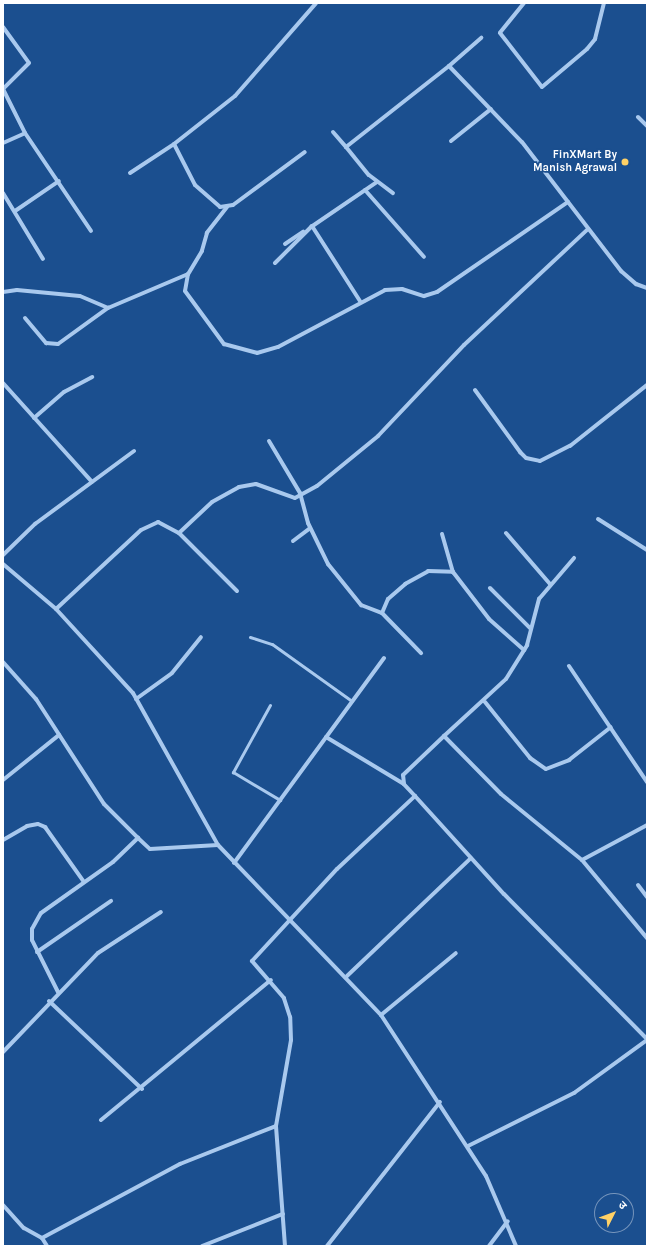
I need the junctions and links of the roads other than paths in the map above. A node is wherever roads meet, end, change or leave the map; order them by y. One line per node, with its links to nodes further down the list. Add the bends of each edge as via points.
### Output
1 (316, 3): 14 (street, via 235,96)
2 (524, 3): 3 (street, via 500,33 542,87 587,49 595,39)
3 (604, 3)
4 (3, 27): 11 (street, via 29,63 3,89)
5 (481, 38): 6 (street)
6 (449, 66): 7 (street); 15 (street)
7 (491, 109): 12 (street); 23 (street, via 522,142)
8 (638, 117): 9 (street)
9 (647, 126)
10 (333, 132): 15 (street)
11 (24, 133): 13 (street); 18 (street)
12 (451, 141)
13 (3, 143)
14 (174, 144): 17 (street); 24 (street, via 195,185 214,203)
15 (346, 147): 19 (street)
16 (305, 152): 24 (street)
17 (130, 173)
18 (59, 181): 25 (street); 28 (street)
19 (377, 182): 20 (street); 22 (street)
20 (365, 190): 26 (street); 30 (street)
21 (3, 193): 25 (street)
22 (393, 193)
23 (568, 202): 27 (street); 36 (street, via 437,292 419,296 394,288)
24 (227, 207): 33 (street, via 207,233 202,251)
25 (15, 211): 31 (street)
26 (312, 226): 29 (street); 32 (street); 36 (street)
27 (588, 229): 34 (street, via 629,279); 47 (street, via 464,345 378,436)
28 (91, 231)
29 (285, 244)
30 (424, 257)
31 (43, 259)
32 (275, 263)
33 (188, 274): 36 (street, via 185,291 224,344 257,353 278,347); 37 (street)
34 (647, 288)
35 (3, 292): 37 (street, via 17,290 80,296)
36 (360, 301)
37 (108, 308): 38 (street, via 58,344 46,343)
38 (25, 318)
39 (92, 376): 43 (street, via 64,392)
40 (3, 383): 43 (street)
41 (647, 385): 42 (street, via 559,454 540,461 526,458 520,452)
42 (475, 390)
43 (34, 418): 46 (street)
44 (268, 441): 47 (street)
45 (134, 452): 46 (street)
46 (92, 482): 55 (street, via 35,524)
47 (301, 497): 49 (street); 50 (street, via 288,498 256,484 239,487 212,502)
48 (598, 519): 54 (street)
49 (310, 528): 53 (street); 63 (street, via 328,564 361,605)
50 (179, 533): 61 (street); 62 (street, via 164,522 150,525)
51 (506, 533): 59 (street)
52 (442, 534): 58 (street)
53 (293, 541)
54 (647, 550)
55 (3, 555)
56 (574, 558): 59 (street)
57 (3, 564): 62 (street)
58 (453, 572): 63 (street, via 428,571 405,584 388,599); 67 (street, via 489,619)
59 (550, 584): 64 (street, via 539,599)
60 (490, 588): 64 (street)
61 (237, 591)
62 (56, 609): 72 (street)
63 (382, 613): 68 (street)
64 (530, 628): 67 (street)
65 (201, 637): 72 (street, via 172,673)
66 (250, 637): 73 (lane, via 272,644)
67 (524, 650): 74 (street, via 506,679)
68 (421, 653)
69 (384, 658): 73 (street)
70 (3, 662): 77 (street, via 36,699)
71 (569, 666): 76 (street)
72 (136, 699): 88 (street)
73 (352, 701): 79 (street)
74 (485, 702): 76 (street, via 530,758 546,769 569,760); 78 (street)
75 (270, 705): 84 (lane, via 233,772)
76 (611, 727): 81 (street)
77 (59, 735): 80 (street); 86 (street, via 104,804)
78 (444, 736): 82 (street, via 408,768 403,775); 90 (street, via 501,794)
79 (326, 737): 82 (street); 84 (street)
80 (3, 780)
81 (647, 780)
82 (404, 784): 83 (street)
83 (415, 796): 89 (street); 97 (street)
84 (280, 800): 91 (street)
85 (647, 825): 90 (street)
86 (138, 838): 88 (street, via 150,849); 92 (street, via 113,862)
87 (3, 840): 92 (street, via 27,826 38,824 45,827)
88 (218, 844): 91 (street)
89 (471, 858): 101 (street); 106 (street)
90 (582, 860): 98 (street)
91 (234, 863): 97 (street)
92 (84, 882): 99 (street, via 35,920 32,929)
93 (638, 885): 94 (street)
94 (647, 897)
95 (111, 901): 99 (street)
96 (161, 912): 103 (street, via 119,936)
97 (291, 917): 101 (street); 102 (street, via 252,961)
98 (647, 938)
99 (37, 952): 103 (street)
100 (456, 953): 105 (street)
101 (347, 976): 105 (street)
102 (271, 980): 108 (street); 111 (street, via 284,998 290,1017 291,1040)
103 (58, 992): 104 (street)
104 (49, 1001): 107 (street); 108 (street)
105 (380, 1015): 109 (street)
106 (647, 1040): 112 (street, via 574,1093)
107 (3, 1052)
108 (142, 1089): 110 (street)
109 (440, 1102): 112 (street); 120 (street)
110 (101, 1120)
111 (276, 1126): 114 (street); 116 (street, via 180,1164)
112 (468, 1146): 115 (street)
113 (3, 1205): 116 (street, via 24,1228)
114 (283, 1214): 118 (street); 119 (street)
115 (508, 1222): 121 (street); 122 (street)
116 (42, 1238): 117 (street)
117 (47, 1246)
118 (202, 1246)
119 (285, 1246)
120 (327, 1246)
121 (489, 1246)
122 (516, 1246)

